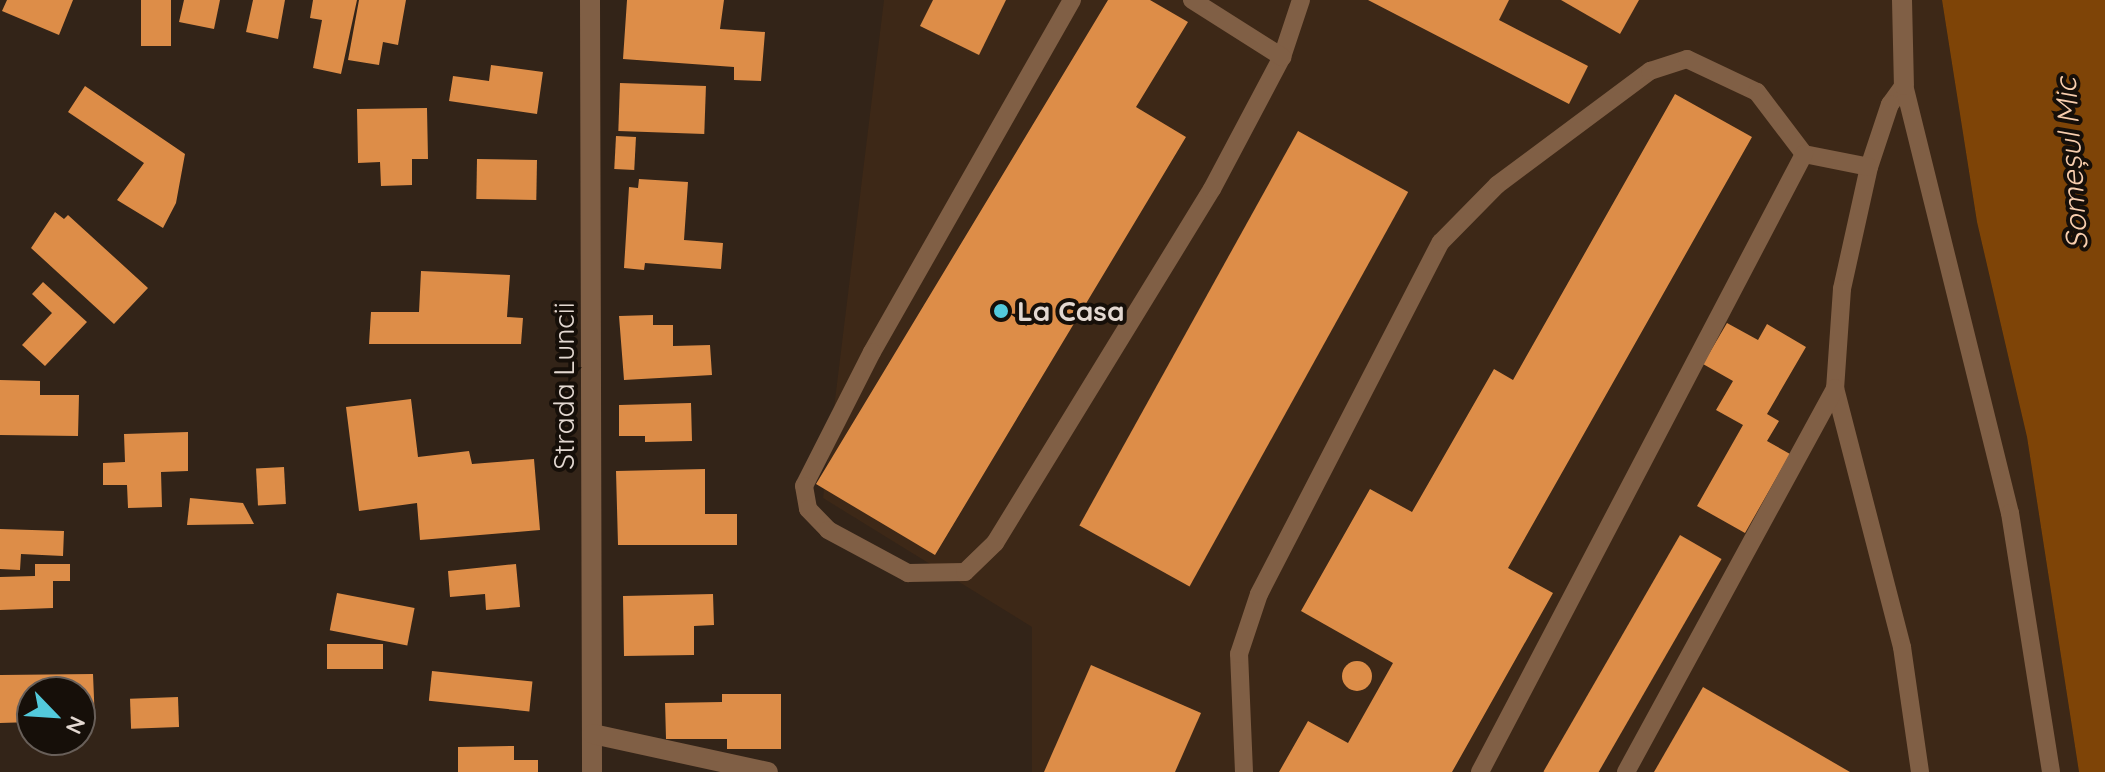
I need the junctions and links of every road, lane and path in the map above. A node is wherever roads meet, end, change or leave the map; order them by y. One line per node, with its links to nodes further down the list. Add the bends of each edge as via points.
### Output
1 (590, 0): 11 (street, Strada Luncii)
2 (1072, 0): 6 (lane, via 852,389 804,486 808,509 828,530 908,573 965,572 995,543 1212,189)
3 (1192, 0): 6 (lane)
4 (1301, 0): 6 (lane)
5 (1902, 0): 7 (street)
6 (1282, 57)
7 (1904, 85): 9 (lane, via 1890,104); 18 (lane, via 2010,513)
8 (1804, 154): 9 (lane); 14 (lane, via 1757,92 1687,59 1650,71 1497,185 1441,242 1259,594 1239,654); 15 (lane)
9 (1869, 167): 10 (lane, via 1842,289)
10 (1835, 388): 16 (lane); 17 (lane, via 1902,647)
11 (593, 734): 12 (street, Strada Luncii); 13 (street)
12 (592, 772)
13 (768, 772)
14 (1244, 772)
15 (1480, 772)
16 (1626, 772)
17 (1920, 772)
18 (2051, 772)

